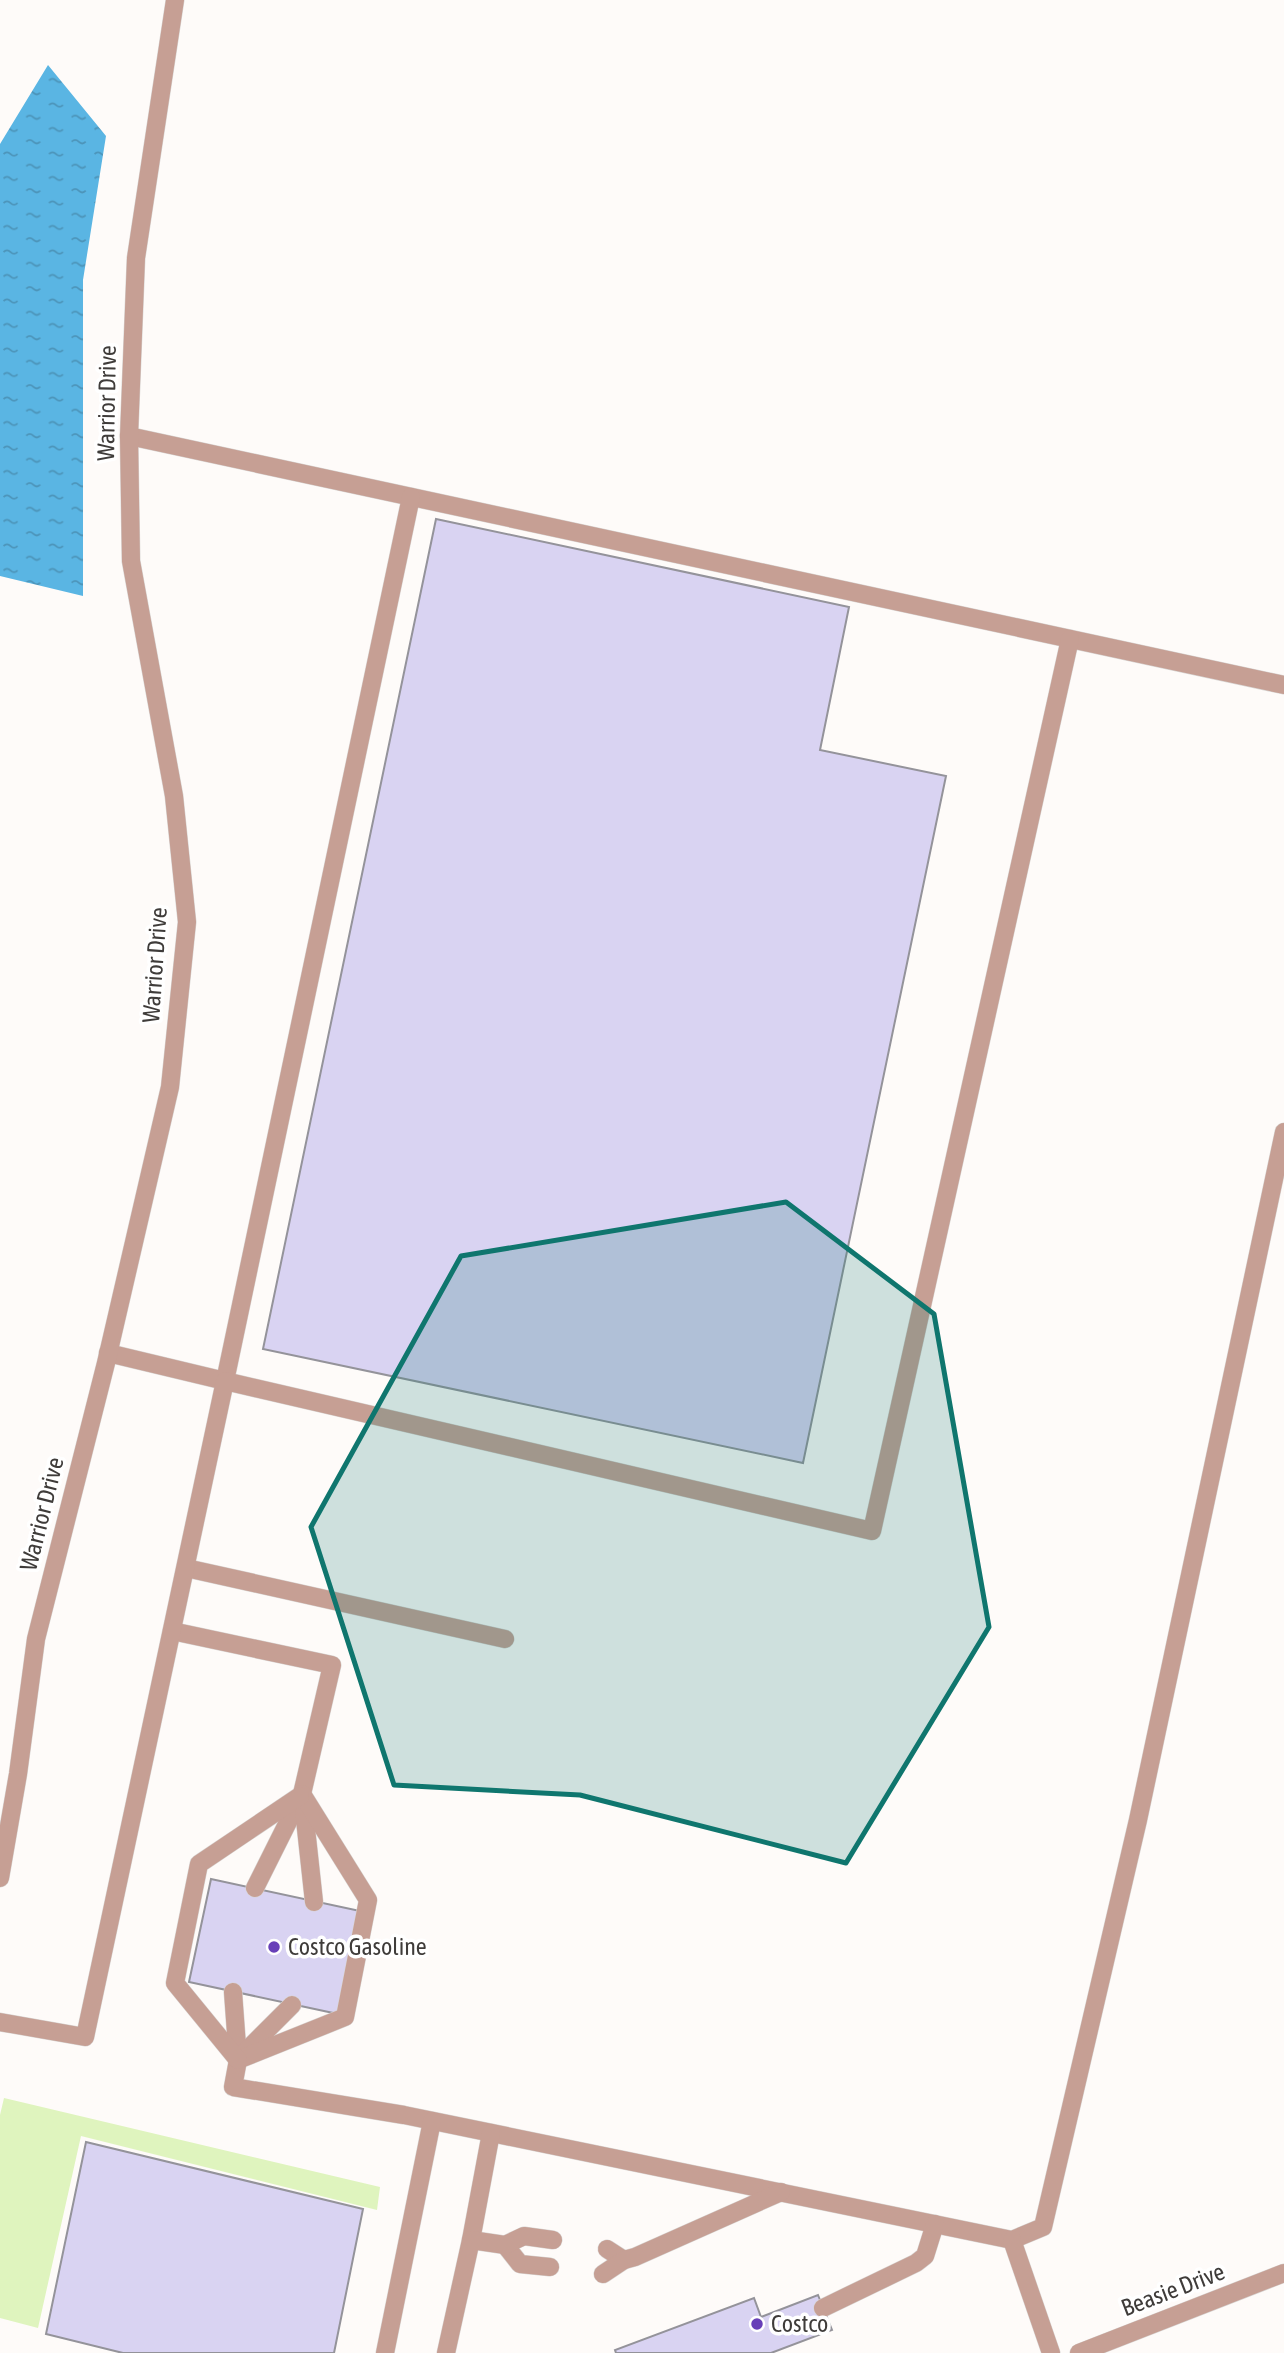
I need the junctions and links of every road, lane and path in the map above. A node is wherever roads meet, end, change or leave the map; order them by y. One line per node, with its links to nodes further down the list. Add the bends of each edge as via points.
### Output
1 (175, 0): 2 (street, Warrior Drive, via 136,258)
2 (129, 436): 3 (street); 7 (street, Warrior Drive, via 131,561 174,796 187,922 170,1087)
3 (411, 497): 4 (street); 8 (street)
4 (1070, 639): 5 (street); 8 (street, via 872,1531)
5 (1284, 685)
6 (1284, 1132): 24 (street, via 1138,1820 1043,2227)
7 (108, 1353): 8 (street); 13 (street, Warrior Drive, via 36,1639)
8 (225, 1381): 9 (street)
9 (186, 1568): 10 (street); 11 (street)
10 (172, 1631): 12 (street, via 332,1665); 18 (street, via 86,2037)
11 (505, 1639)
12 (302, 1794): 14 (street); 15 (street); 19 (street, via 199,1864 175,1983); 19 (street, via 368,1900 345,2018)
13 (0, 1878)
14 (255, 1888)
15 (314, 1902)
16 (233, 1992): 19 (street)
17 (292, 2004): 19 (street)
18 (0, 2022)
19 (238, 2060): 20 (street, via 233,2087)
20 (432, 2121): 21 (street); 34 (street)
21 (491, 2133): 22 (street); 25 (street)
22 (781, 2192): 23 (street); 29 (street)
23 (935, 2224): 24 (street); 33 (street, via 925,2256 916,2263)
24 (1012, 2239): 36 (street)
25 (471, 2240): 27 (street); 35 (street)
26 (553, 2240): 27 (street, via 524,2236)
27 (505, 2245): 30 (street, via 520,2264)
28 (607, 2249): 29 (street)
29 (624, 2260): 32 (street)
30 (550, 2267)
31 (1284, 2273): 37 (street, Beasie Drive)
32 (603, 2274)
33 (823, 2308)
34 (385, 2353)
35 (446, 2353)
36 (1051, 2353)
37 (1079, 2353)

